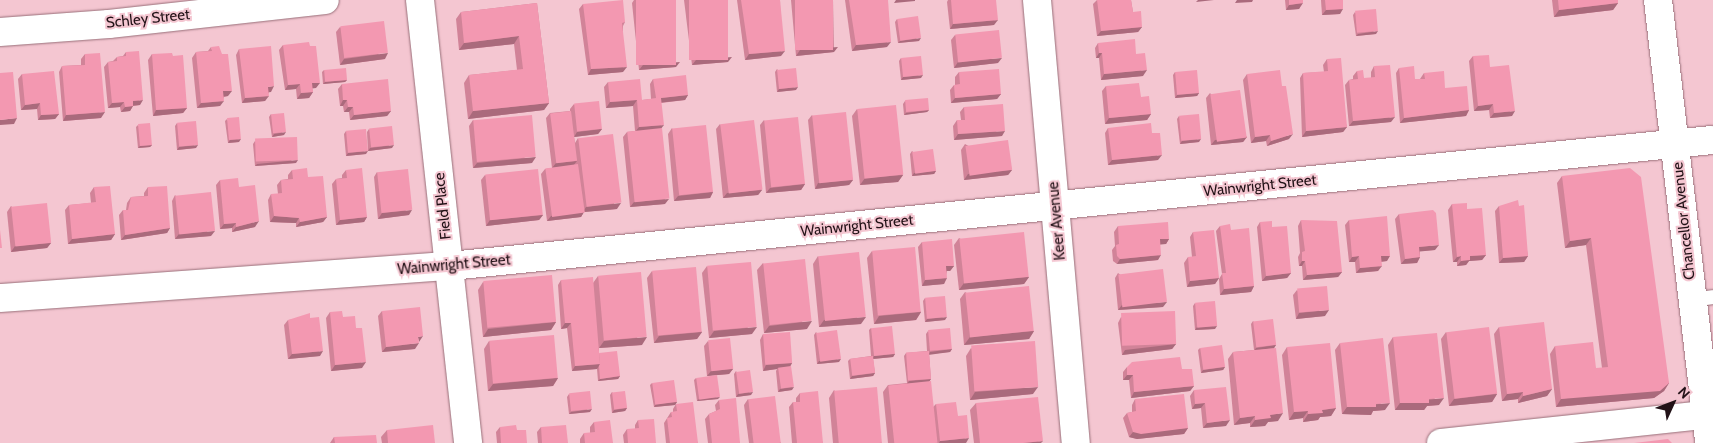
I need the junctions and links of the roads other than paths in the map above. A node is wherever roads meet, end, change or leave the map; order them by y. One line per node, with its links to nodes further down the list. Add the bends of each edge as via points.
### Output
1 (325, 0): 5 (street, Schley Street, via 109,24)
2 (420, 0): 9 (street, Field Place)
3 (1037, 0): 8 (street, Keer Avenue)
4 (1658, 0): 7 (street, Chancellor Avenue)
5 (0, 32)
6 (1713, 140): 7 (street, Wainwright Street)
7 (1676, 146): 8 (street, Wainwright Street); 11 (street, Chancellor Avenue)
8 (1055, 206): 9 (street, Wainwright Street); 14 (street, Keer Avenue)
9 (450, 266): 10 (street, Wainwright Street); 13 (street, Field Place)
10 (0, 298)
11 (1703, 298): 12 (street, Chancellor Avenue)
12 (1709, 414): 15 (street); 16 (street, Chancellor Avenue)
13 (468, 443)
14 (1076, 443)
15 (1441, 443)
16 (1709, 443)

